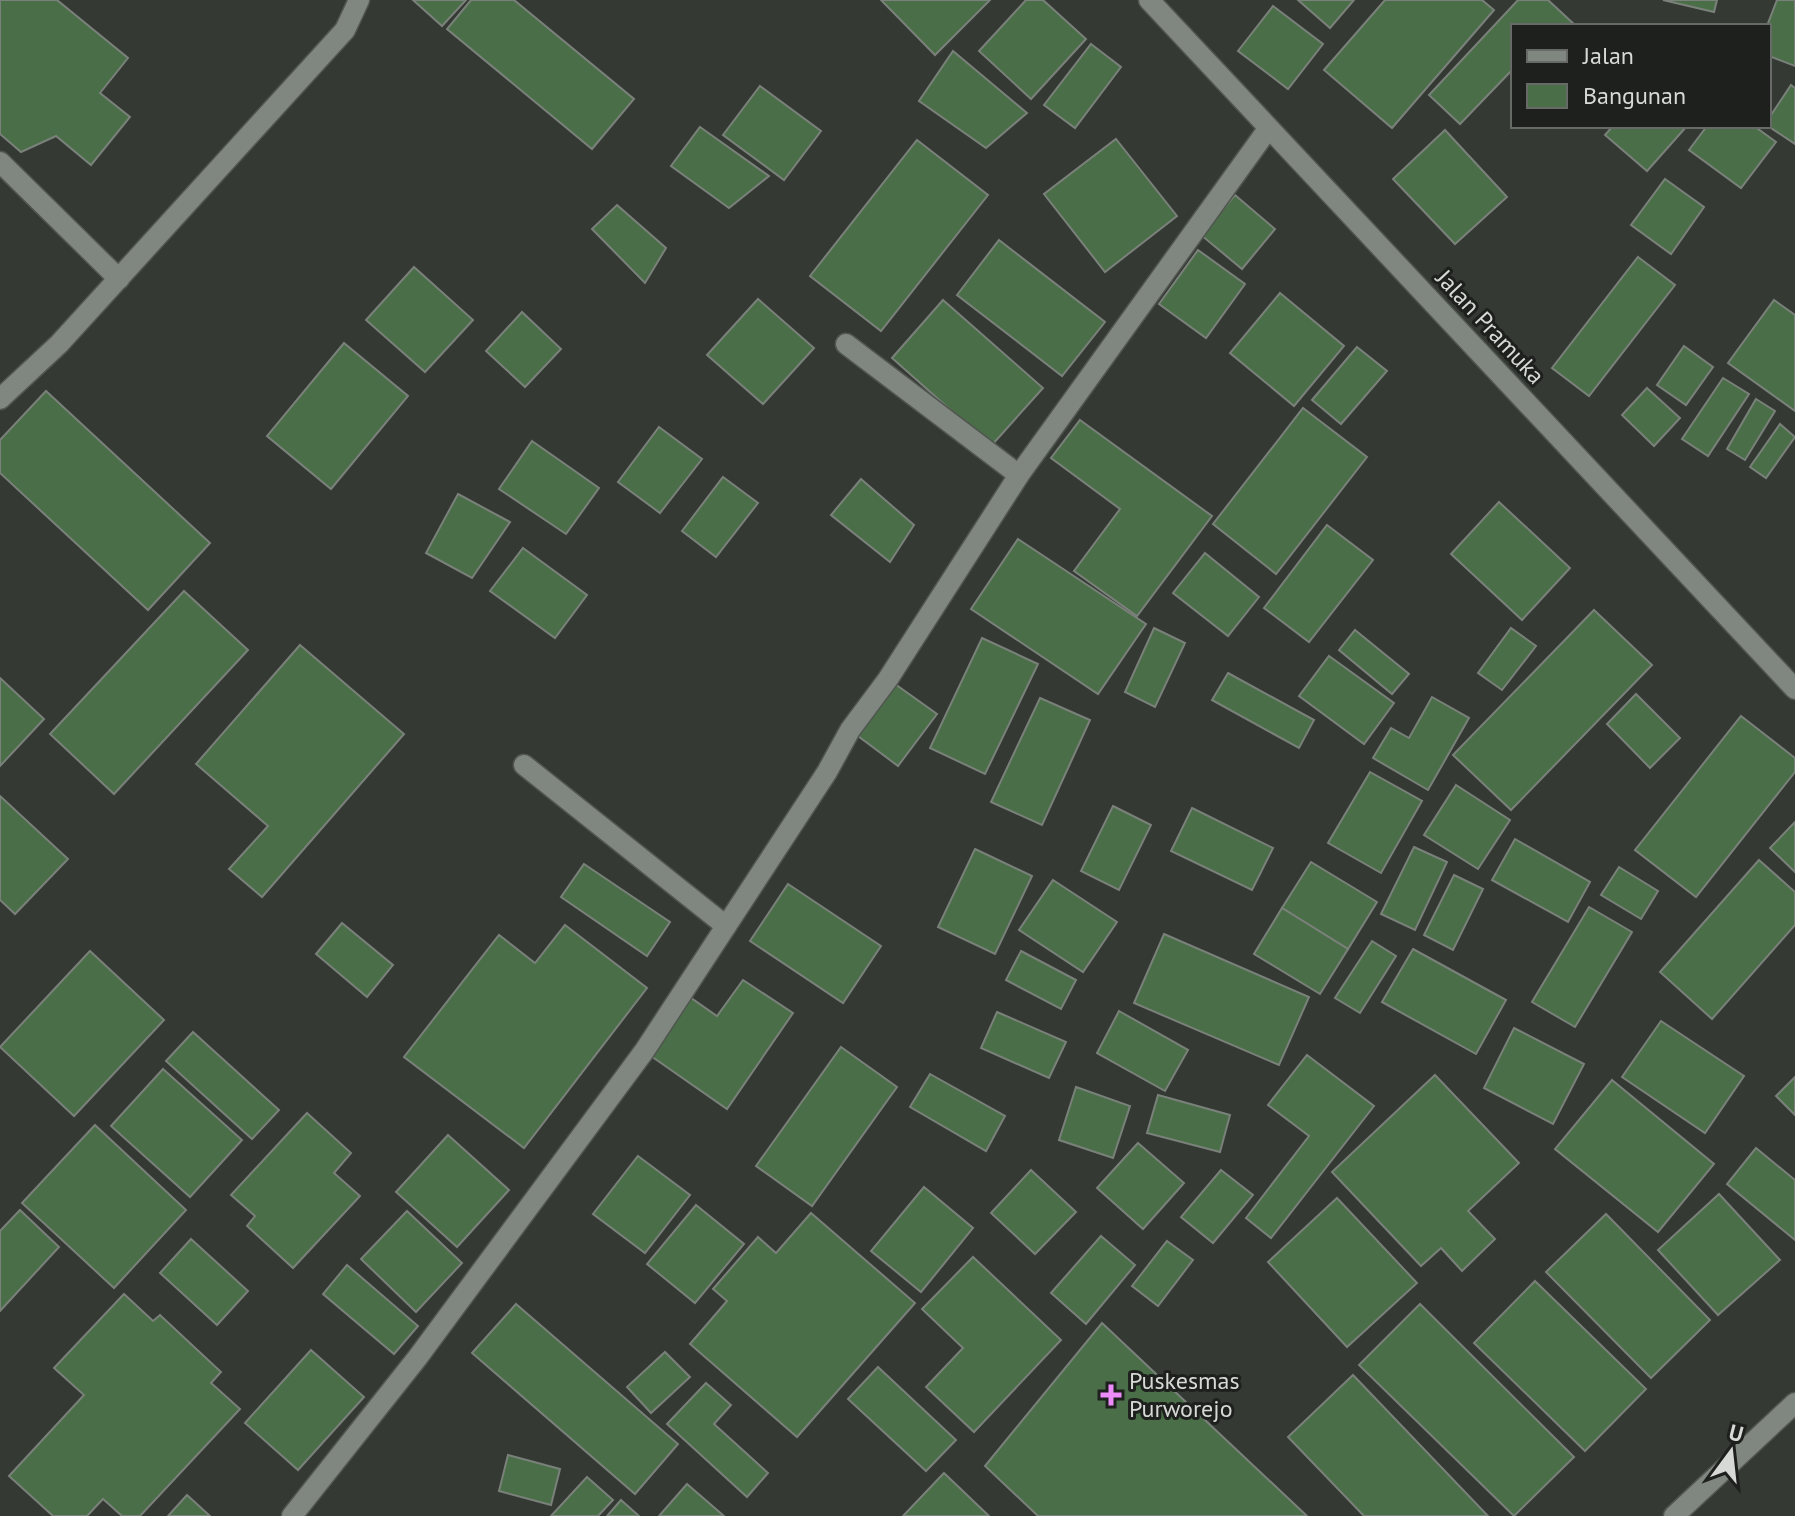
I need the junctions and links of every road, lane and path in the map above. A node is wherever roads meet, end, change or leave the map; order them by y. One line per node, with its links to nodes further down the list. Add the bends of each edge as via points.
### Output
1 (359, 0): 5 (street, via 345,30)
2 (1149, 0): 3 (street, Jalan Pramuka)
3 (1268, 129): 8 (street); 9 (street, Jalan Pramuka)
4 (0, 162): 5 (street)
5 (119, 279): 7 (street)
6 (846, 344): 8 (street)
7 (0, 399)
8 (1019, 475): 11 (street)
9 (1795, 689)
10 (524, 765): 11 (street)
11 (726, 926): 13 (street, via 626,1076 418,1357)
12 (1795, 1403): 14 (street)
13 (292, 1516)
14 (1674, 1516)

